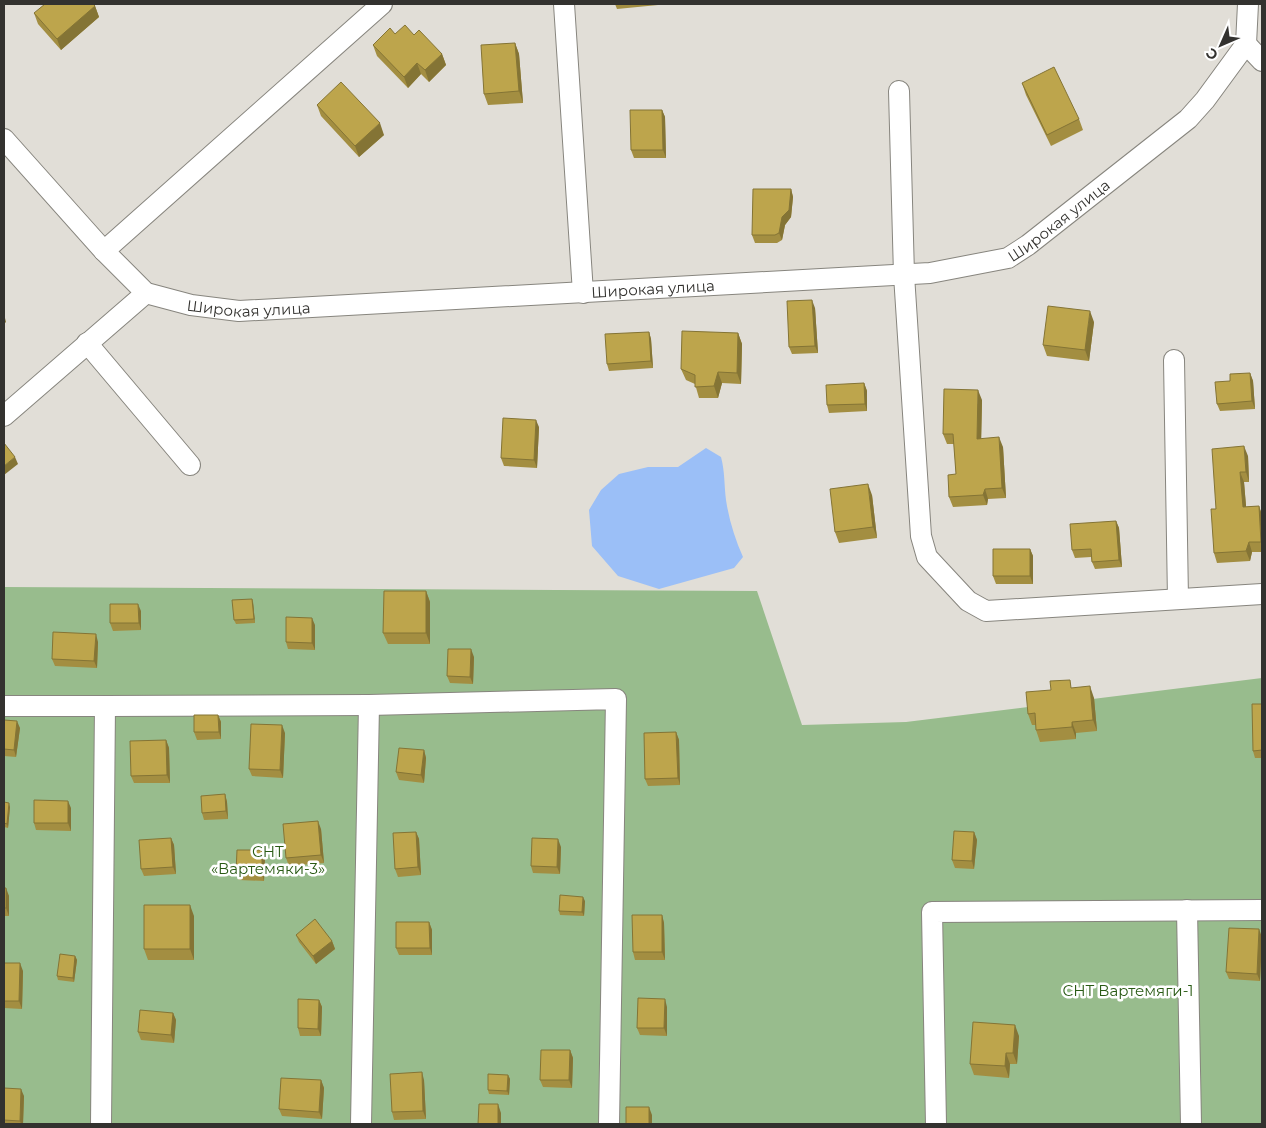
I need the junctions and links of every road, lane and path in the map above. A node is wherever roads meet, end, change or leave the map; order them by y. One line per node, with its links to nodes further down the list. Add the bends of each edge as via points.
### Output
1 (382, 4): 8 (street)
2 (564, 4): 11 (street)
3 (1248, 4): 4 (street)
4 (1246, 44): 5 (street); 9 (street, Широкая улица, via 1188,119 1028,245 1008,258)
5 (1262, 61)
6 (899, 92): 9 (street)
7 (4, 139): 8 (street)
8 (104, 251): 10 (street)
9 (904, 275): 11 (street, Широкая улица); 17 (street, via 921,536 927,557 968,601 986,611)
10 (146, 293): 11 (street, Широкая улица, via 191,305 239,311); 12 (street)
11 (583, 293)
12 (87, 343): 14 (street); 15 (street)
13 (1174, 360): 17 (street)
14 (4, 416)
15 (190, 465)
16 (1262, 594): 17 (street)
17 (1178, 599)
18 (369, 705): 20 (street); 24 (street); 25 (street, via 616,700)
19 (4, 706): 20 (street)
20 (105, 706): 23 (street)
21 (1187, 910): 22 (street); 26 (street, via 932,912); 27 (street)
22 (1262, 910)
23 (101, 1124)
24 (361, 1124)
25 (609, 1124)
26 (936, 1124)
27 (1191, 1124)

